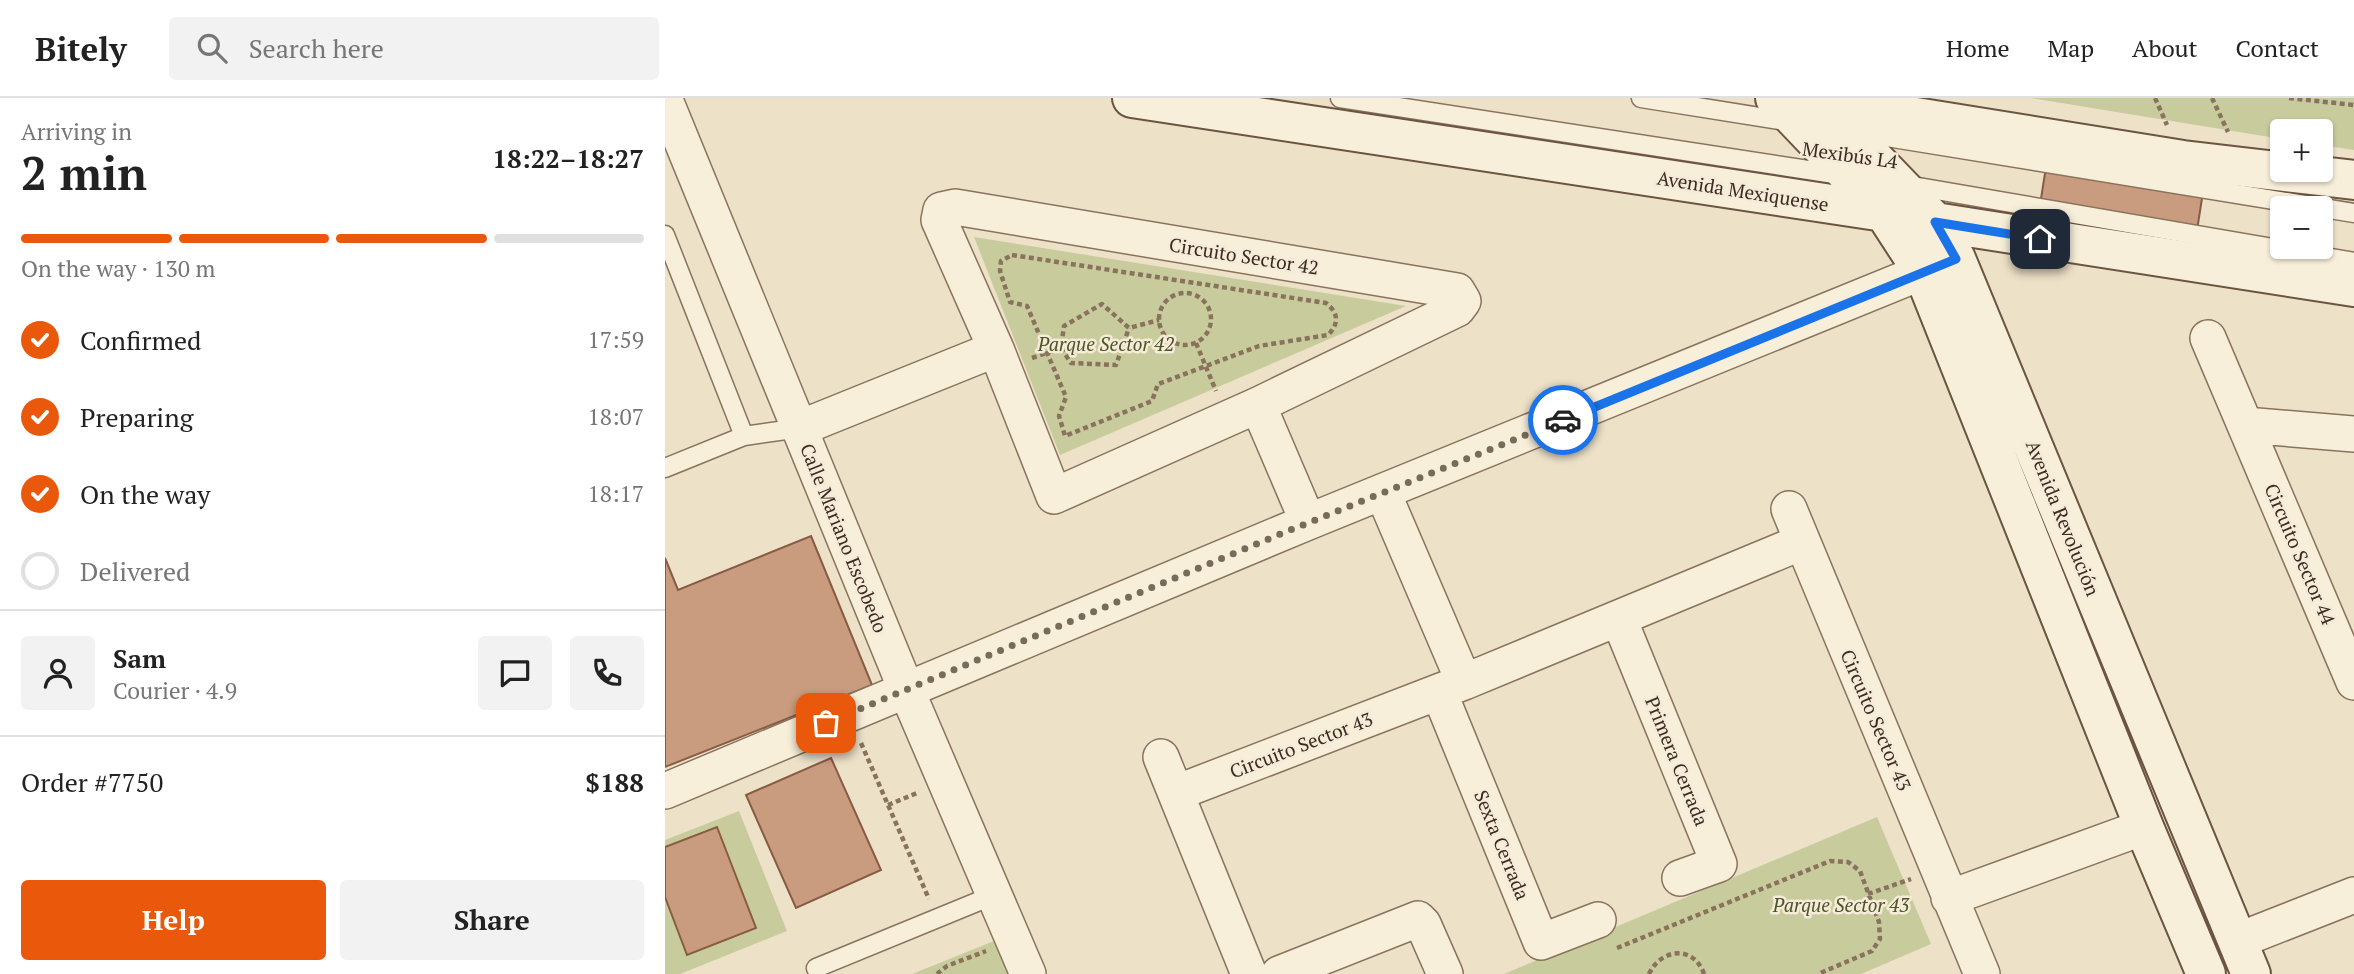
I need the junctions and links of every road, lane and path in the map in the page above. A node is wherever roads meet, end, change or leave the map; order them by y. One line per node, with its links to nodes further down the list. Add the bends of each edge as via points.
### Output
1 (1132, 98): 11 (street, Avenida Mexiquense)
2 (1339, 98): 9 (lane, Mexibús L4)
3 (1641, 98): 6 (lane, Mexibús L4)
4 (2289, 98): 7 (path)
5 (665, 100): 29 (street, Calle Mariano Escobedo)
6 (1801, 104): 8 (street, Avenida Revolución); 9 (street, Avenida Revolución); 10 (street)
7 (2354, 105)
8 (1850, 131): 11 (street, Avenida Revolución); 12 (lane, Mexibús L4)
9 (1847, 176): 11 (street, Avenida Revolución)
10 (2354, 180)
11 (1892, 198): 13 (street, Avenida Mexiquense); 15 (lane, Mexibús L4); 16 (street, Avenida Revolución)
12 (2354, 213)
13 (1935, 222): 16 (street, Avenida Revolución); 17 (street, Avenida Mexiquense)
14 (665, 235): 31 (lane)
15 (2354, 262)
16 (1940, 265): 33 (street); 45 (street, Avenida Revolución); 53 (street, Avenida Revolución)
17 (2354, 287)
18 (1159, 320): 19 (path); 21 (path, via 1171,341); 21 (path, via 1164,304 1178,294 1202,299 1211,313 1211,323)
19 (1129, 328): 22 (path, via 1102,304 1065,326); 22 (path, via 1115,365 1071,363)
20 (2208, 338): 28 (street, Circuito Sector 44)
21 (1196, 343): 25 (path)
22 (1061, 348): 23 (path)
23 (1047, 353): 24 (path); 25 (path, via 1066,397 1059,416 1065,436 1151,401 1158,384); 25 (path, via 1027,306 1010,302 1000,271 1001,261 1011,255 1326,303 1334,309 1337,319 1328,335 1259,346)
24 (999, 359): 26 (street, Circuito Sector 42, via 939,220 941,210 955,207 1457,291 1463,301 1457,309); 27 (street, Circuito Sector 42, via 1053,496); 29 (street)
25 (1205, 366): 27 (path)
26 (1258, 405): 27 (street, Circuito Sector 42); 35 (street)
27 (1227, 419)
28 (2245, 425): 30 (street); 38 (street, Circuito Sector 44)
29 (800, 428): 31 (lane); 40 (street, Calle Mariano Escobedo)
30 (2354, 434)
31 (744, 436): 32 (lane)
32 (665, 468)
33 (1383, 494): 35 (street); 39 (street)
34 (1789, 509): 36 (street, Circuito Sector 43)
35 (1308, 522): 40 (street)
36 (1802, 542): 37 (street, Circuito Sector 43); 47 (street, Circuito Sector 43)
37 (1619, 619): 39 (street, Circuito Sector 43); 46 (street, Primera Cerrada, via 1719,864)
38 (2353, 676)
39 (1452, 687): 44 (street, Circuito Sector 43); 52 (street, Sexta Cerrada, via 1541,942)
40 (906, 689): 41 (street); 49 (street, Calle Mariano Escobedo)
41 (849, 714): 43 (street); 51 (path)
42 (1161, 757): 44 (street)
43 (665, 791)
44 (1176, 793): 57 (street)
45 (2144, 827): 47 (street); 64 (street, Avenida Revolución)
46 (1680, 877)
47 (1943, 884): 48 (path); 63 (street, Circuito Sector 43)
48 (1868, 894): 52 (path, via 1860,871 1848,862 1830,861); 62 (path, via 1880,939 1872,951)
49 (994, 895): 51 (lane); 54 (street, Calle Mariano Escobedo)
50 (2354, 895): 53 (street)
51 (937, 919): 55 (lane)
52 (1602, 936)
53 (2244, 958)
54 (1020, 963): 56 (path, via 947,966)
55 (816, 968)
56 (937, 974)
57 (1249, 974)
58 (1279, 974): 59 (street, via 1418,919)
59 (1445, 974)
60 (1649, 974): 61 (path, via 1660,958 1678,953 1696,960)
61 (1704, 974)
62 (1818, 974)
63 (1982, 974)
64 (2206, 974)

